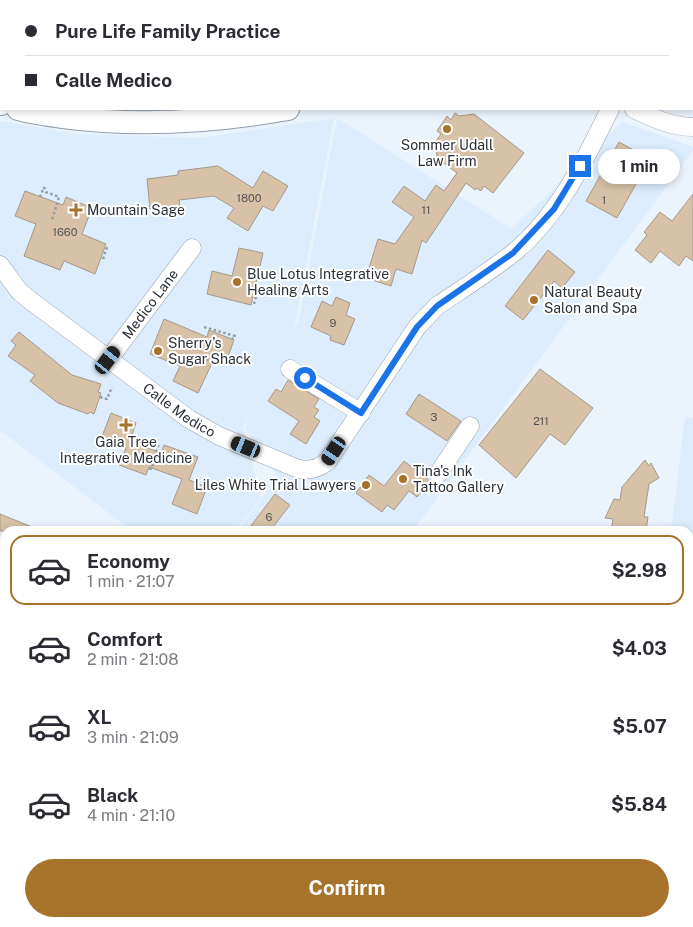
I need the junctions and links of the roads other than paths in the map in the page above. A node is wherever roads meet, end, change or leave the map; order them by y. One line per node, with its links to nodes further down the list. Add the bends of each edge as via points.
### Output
1 (21, 110): 2 (main road, via 85,120 150,122 223,118)
2 (281, 110)
3 (610, 110): 10 (street, Calle Medico, via 554,209 513,253 426,316)
4 (636, 110): 5 (street, via 668,124)
5 (693, 127)
6 (192, 248): 8 (street, Medico Lane)
7 (0, 265): 8 (street, Calle Medico, via 19,291)
8 (108, 360): 10 (street, Calle Medico, via 189,420 218,436 304,470 327,462)
9 (290, 369): 10 (street)
10 (361, 413)
11 (470, 426): 12 (street)
12 (438, 474)

